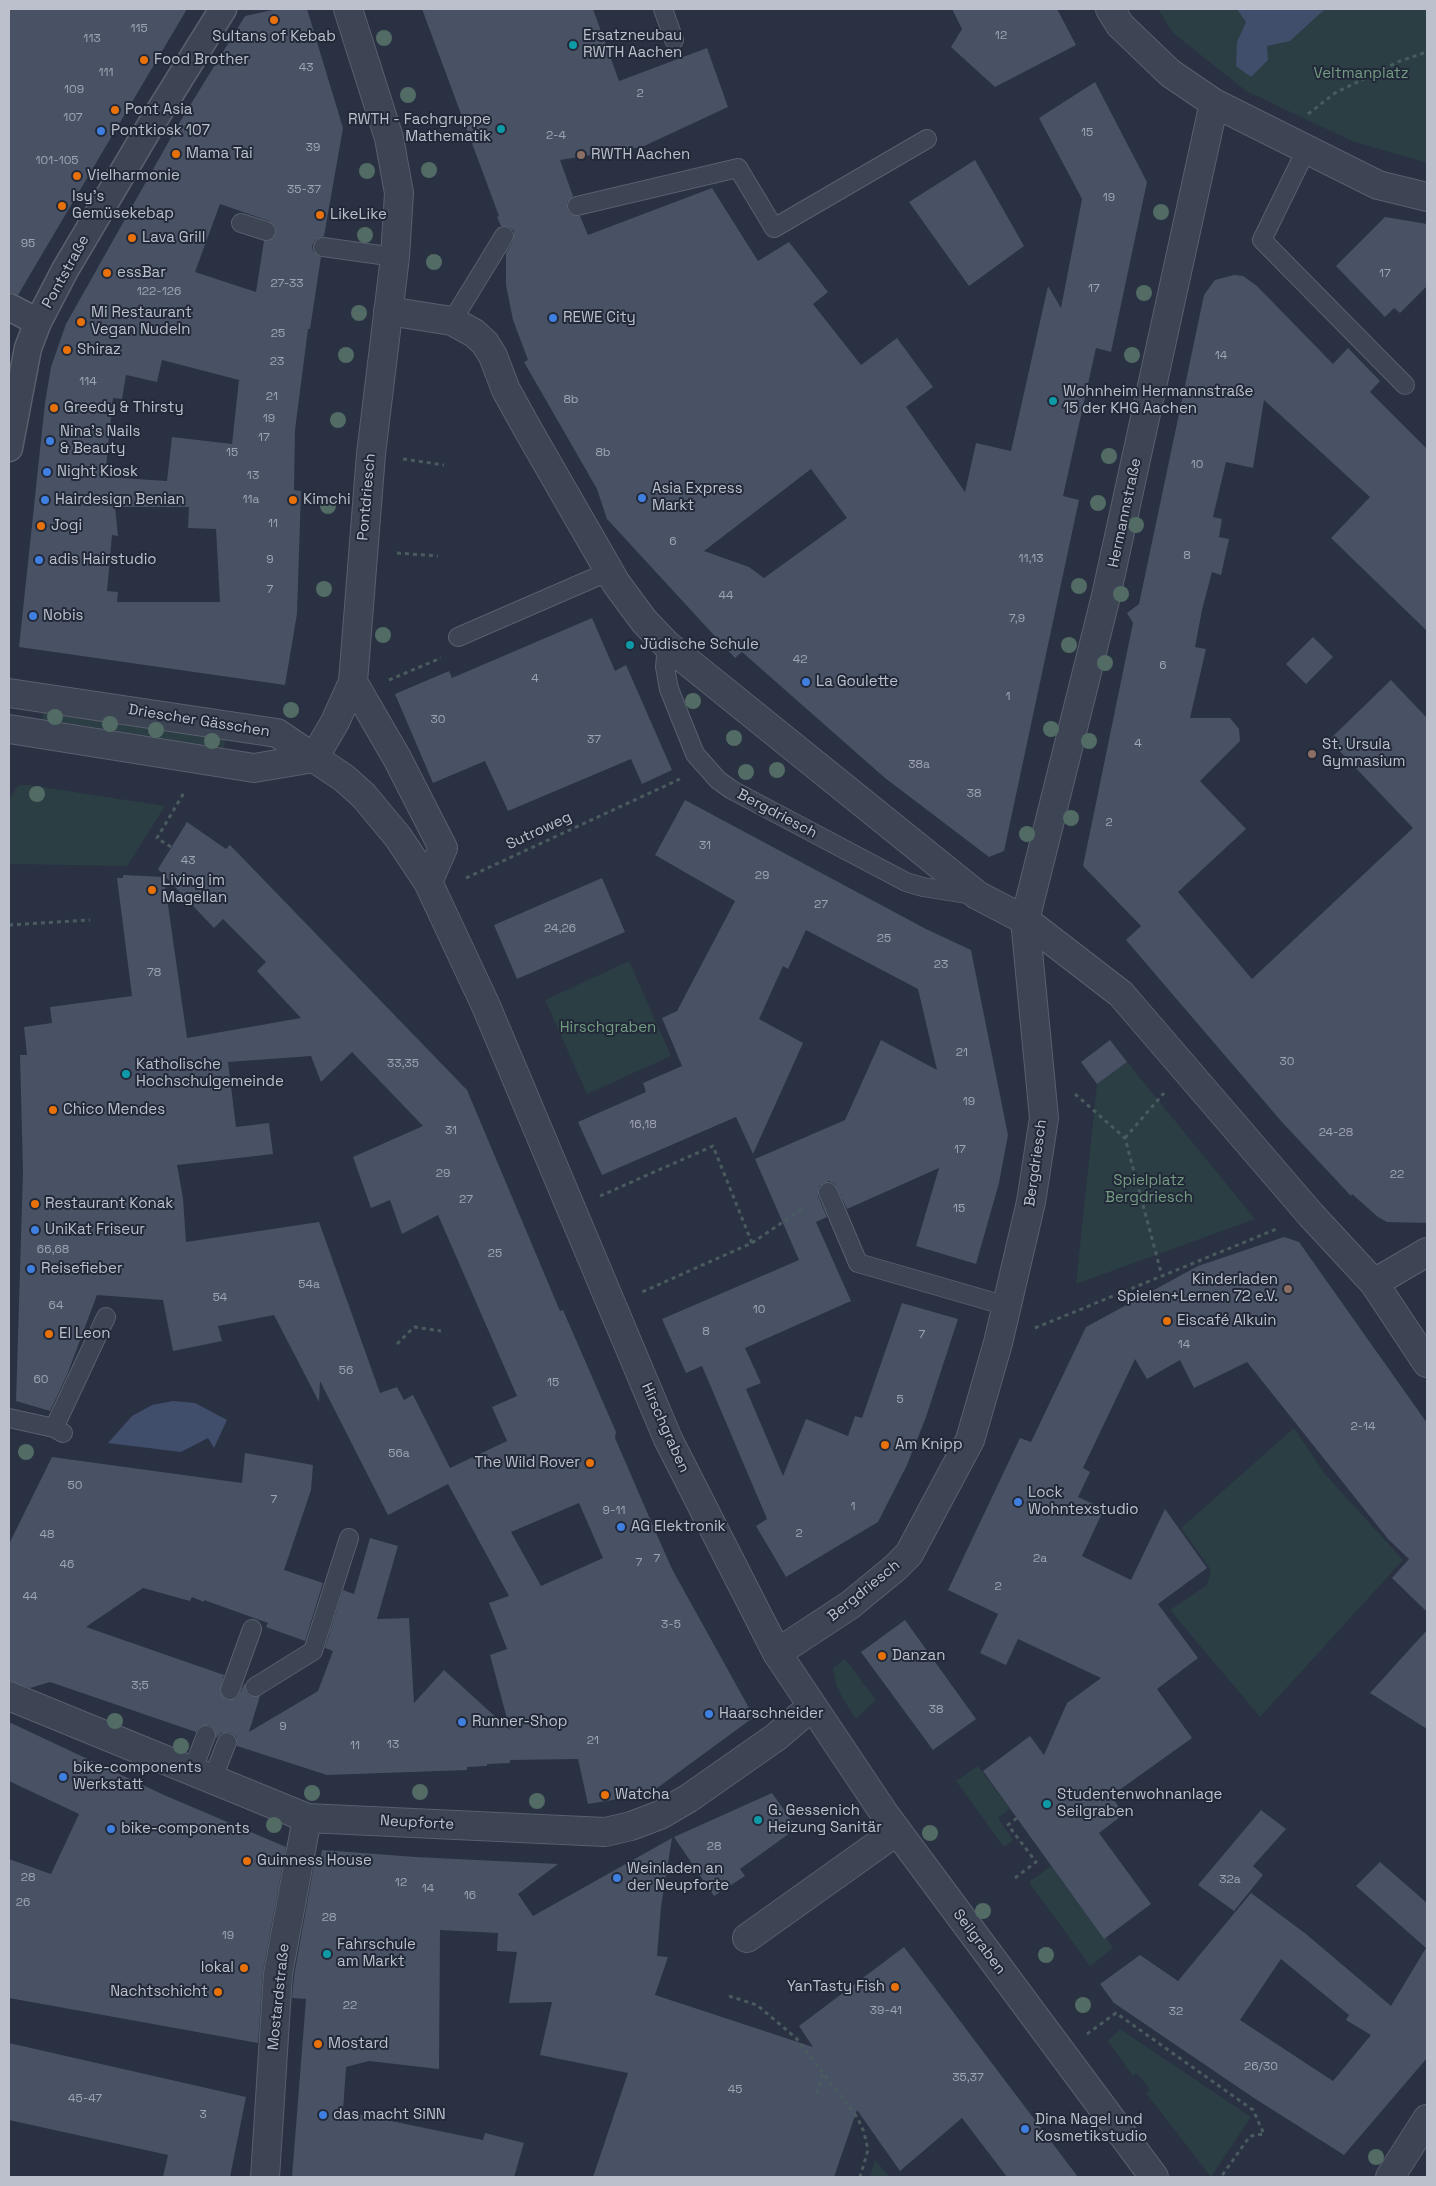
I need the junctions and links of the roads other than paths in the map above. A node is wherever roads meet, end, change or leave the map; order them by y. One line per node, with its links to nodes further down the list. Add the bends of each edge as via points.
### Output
1 (223, 9): 19 (street, Pontstraße, via 144,136)
2 (348, 9): 15 (street, Pontdriesch, via 390,138 399,193)
3 (663, 9): 5 (lane)
4 (1110, 9): 6 (street, via 1120,25 1170,73)
5 (674, 40)
6 (1214, 103): 8 (street); 31 (street, Hermannstraße, via 1106,596)
7 (927, 140): 10 (lane, via 774,228 738,168)
8 (1296, 145): 9 (street, via 1378,185); 20 (lane, via 1262,240)
9 (1427, 197)
10 (577, 206)
11 (241, 223): 12 (lane)
12 (266, 231)
13 (504, 236): 18 (lane)
14 (323, 247): 15 (lane)
15 (395, 257): 17 (street, Pontdriesch)
16 (9, 307): 19 (street)
17 (388, 311): 18 (street); 25 (street, Pontdriesch, via 371,454)
18 (452, 321): 22 (street, via 474,333 489,350 506,390)
19 (38, 322): 21 (street, Pontstraße, via 28,348)
20 (1405, 385)
21 (9, 448)
22 (610, 571): 23 (lane); 24 (street, Bergdriesch, via 644,621)
23 (458, 637)
24 (667, 645): 30 (street, Bergdriesch); 30 (lane, Bergdriesch, via 664,667 669,689 695,754 718,780 906,882)
25 (353, 682): 28 (street, Pontdriesch); 29 (street, via 443,848)
26 (9, 693): 28 (street, Driescher Gässchen, via 277,733)
27 (9, 729): 28 (street, via 254,768)
28 (314, 758): 29 (street, Hirschgraben, via 364,796 398,837)
29 (431, 888): 41 (street, Hirschgraben, via 486,1006 668,1439)
30 (977, 896): 31 (street, Bergdriesch)
31 (1025, 920): 34 (street, Bergdriesch, via 1121,994 1311,1215); 35 (street, Bergdriesch, via 1044,1118 1031,1202)
32 (828, 1192): 35 (lane, via 858,1263)
33 (1427, 1252): 34 (street)
34 (1374, 1283): 37 (street, Bergdriesch)
35 (1007, 1306): 41 (street, Bergdriesch, via 970,1440 909,1554 850,1605)
36 (106, 1317): 38 (lane, via 59,1431)
37 (1427, 1363)
38 (9, 1418)
39 (349, 1538): 42 (lane, via 313,1651)
40 (252, 1629): 43 (lane)
41 (777, 1653): 45 (street, Hirschgraben)
42 (255, 1687)
43 (230, 1690)
44 (9, 1696): 48 (street, Neupforte)
45 (811, 1707): 49 (street, Neupforte, via 776,1737 689,1798 660,1815 605,1832); 50 (street, Seilgraben)
46 (206, 1735): 48 (lane)
47 (227, 1742): 48 (lane)
48 (202, 1776): 49 (street, Neupforte)
49 (307, 1818): 53 (street, Mostardstraße, via 278,1974)
50 (897, 1831): 51 (street); 54 (street, Seilgraben)
51 (746, 1938)
52 (1427, 2119): 55 (street)
53 (265, 2177)
54 (1154, 2177)
55 (1390, 2177)

